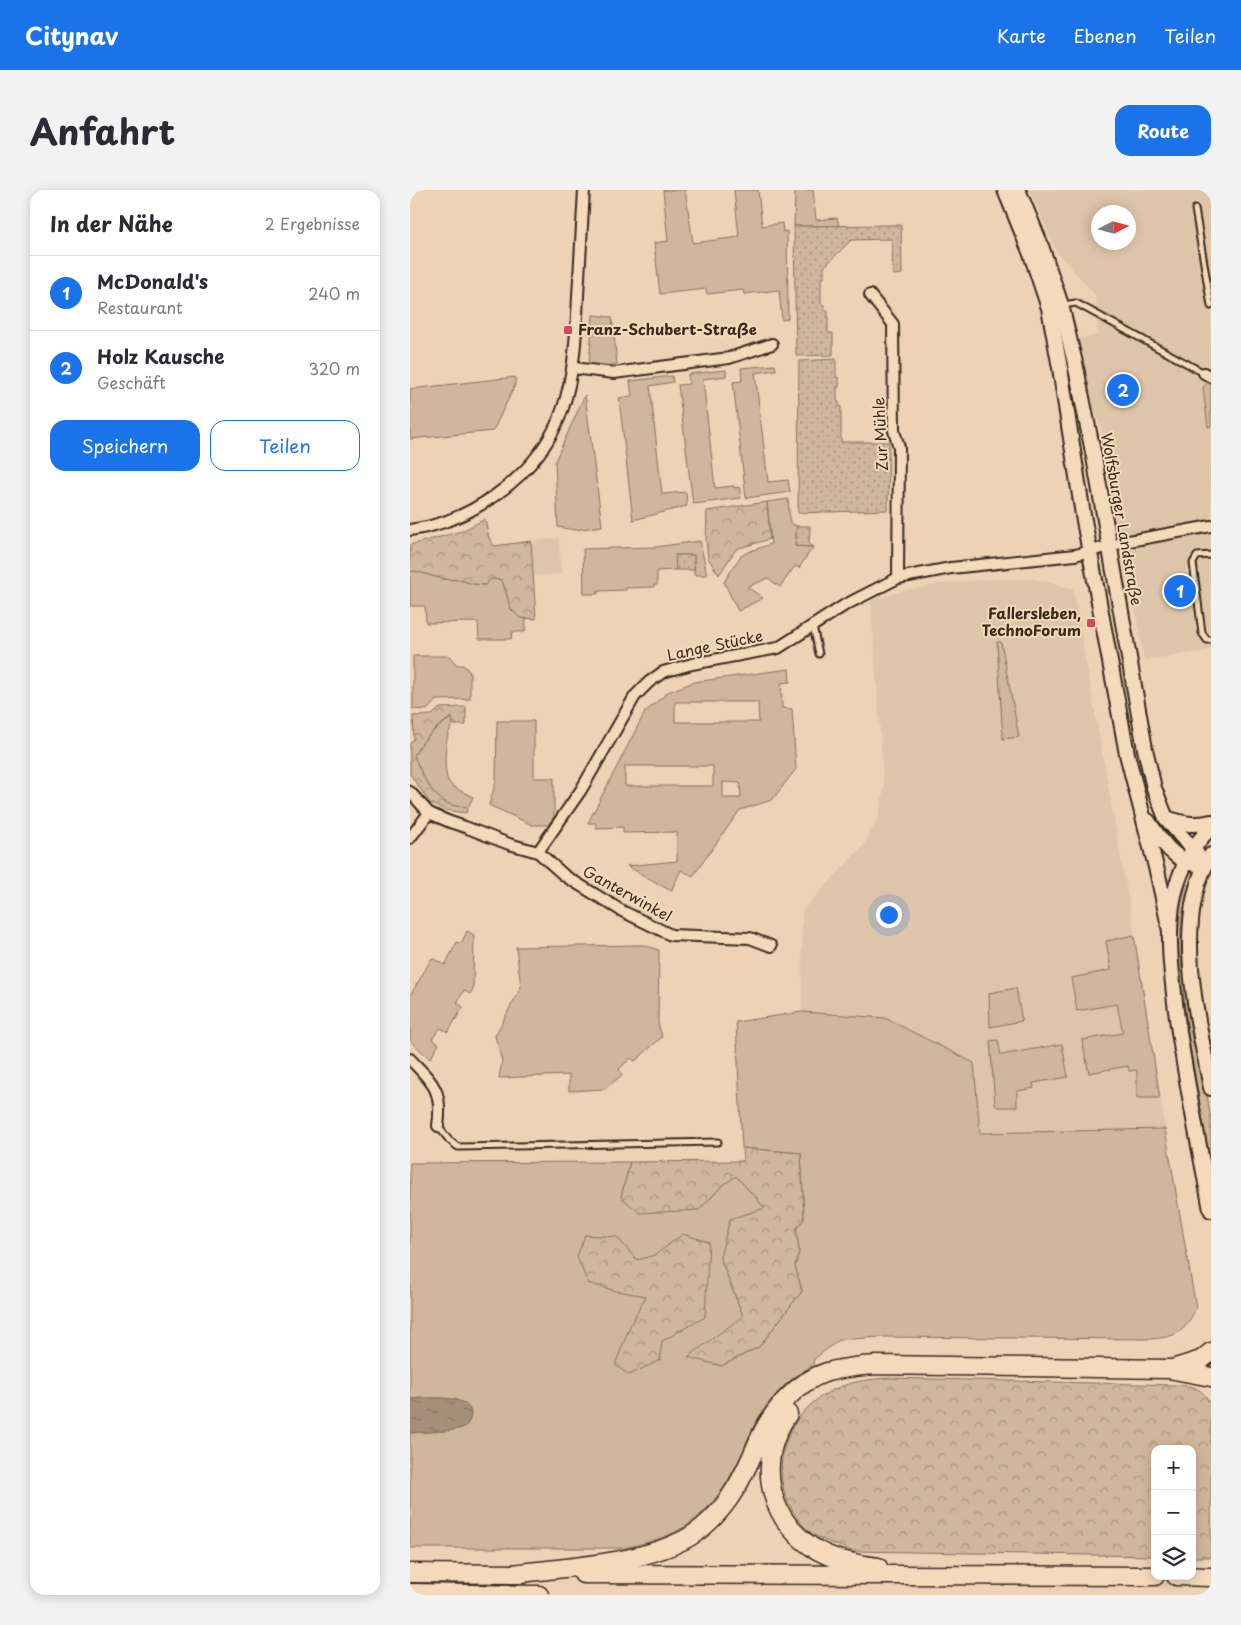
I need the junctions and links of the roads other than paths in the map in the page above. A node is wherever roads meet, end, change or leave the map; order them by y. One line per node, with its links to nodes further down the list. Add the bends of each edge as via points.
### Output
1 (584, 190): 9 (street)
2 (1005, 190): 14 (street, via 1049,308)
3 (1018, 190): 6 (street, Wolfsburger Landstraße)
4 (1195, 209): 7 (lane)
5 (870, 296): 16 (street, Zur Mühle, via 893,324 894,431 899,447)
6 (1061, 305): 10 (lane, via 1076,303); 13 (street, Wolfsburger Landstraße, via 1094,457)
7 (1211, 306)
8 (772, 344): 9 (street, via 729,358 614,373)
9 (573, 368): 12 (street, via 564,409 548,442 506,488 457,518)
10 (1208, 375)
11 (1211, 526): 13 (street, Lange Stücke)
12 (410, 530)
13 (1109, 546): 14 (street, Lange Stücke); 23 (street, Wolfsburger Landstraße, via 1147,757 1154,788)
14 (1089, 551): 16 (street, Lange Stücke); 22 (street, via 1127,754)
15 (1211, 555): 18 (lane, via 1198,556 1193,563 1202,633)
16 (898, 578): 17 (street, Lange Stücke)
17 (813, 626): 19 (lane); 28 (street, Lange Stücke, via 778,648 692,664 664,672 648,682 635,696 580,790)
18 (1211, 640)
19 (820, 654)
20 (410, 792): 21 (street)
21 (429, 813): 26 (street); 28 (street)
22 (1143, 815): 30 (street, via 1172,853); 31 (street)
23 (1166, 818): 24 (street, via 1196,825); 27 (street, Wolfsburger Landstraße)
24 (1211, 822)
25 (1211, 828): 27 (street)
26 (410, 838)
27 (1194, 849): 29 (street, Wolfsburger Landstraße); 30 (street)
28 (538, 852): 32 (street, Ganterwinkel, via 564,876 622,911 671,935 750,938)
29 (1208, 861): 30 (street); 34 (street, via 1197,884 1190,933 1198,1021)
30 (1187, 862): 31 (street, via 1172,903)
31 (1170, 931): 37 (street, via 1178,1030)
32 (771, 946)
33 (410, 1059): 35 (street, via 433,1083 440,1113)
34 (1211, 1088)
35 (438, 1126): 36 (lane, via 458,1147)
36 (718, 1142)
37 (1211, 1210)
38 (1211, 1352): 40 (highway, via 1200,1360)
39 (847, 1368): 40 (highway, via 876,1365); 43 (highway, via 826,1373 806,1383 778,1407 735,1492 701,1529 690,1536 625,1560); 44 (highway, via 807,1393 779,1428 773,1442 769,1473 777,1506 797,1536 835,1558 856,1564)
40 (1169, 1369): 41 (highway)
41 (1211, 1377)
42 (410, 1573): 43 (highway)
43 (512, 1574): 44 (highway)
44 (945, 1575): 45 (highway)
45 (1151, 1576)
46 (1196, 1577): 47 (highway)
47 (1211, 1577)
48 (410, 1593): 49 (highway)
49 (539, 1595)

